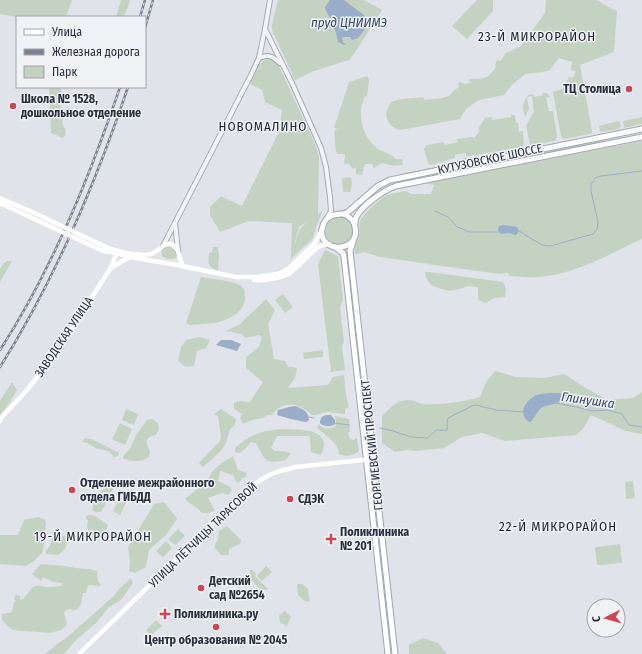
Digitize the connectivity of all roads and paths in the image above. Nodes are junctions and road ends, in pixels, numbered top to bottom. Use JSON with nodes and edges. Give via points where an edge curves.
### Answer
{"nodes":[{"id":1,"x":270,"y":0,"type":"edge"},
{"id":2,"x":265,"y":29,"type":"junction"},
{"id":3,"x":259,"y":58,"type":"junction"},
{"id":4,"x":282,"y":64,"type":"junction"},
{"id":5,"x":642,"y":129,"type":"edge"},
{"id":6,"x":642,"y":137,"type":"edge"},
{"id":7,"x":0,"y":198,"type":"edge"},
{"id":8,"x":0,"y":203,"type":"edge"},
{"id":9,"x":331,"y":207,"type":"junction"},
{"id":10,"x":345,"y":213,"type":"junction"},
{"id":11,"x":336,"y":214,"type":"junction"},
{"id":12,"x":31,"y":215,"type":"junction"},
{"id":13,"x":327,"y":218,"type":"junction"},
{"id":14,"x":175,"y":220,"type":"junction"},
{"id":15,"x":355,"y":224,"type":"junction"},
{"id":16,"x":322,"y":230,"type":"junction"},
{"id":17,"x":354,"y":238,"type":"junction"},
{"id":18,"x":329,"y":244,"type":"junction"},
{"id":19,"x":335,"y":247,"type":"junction"},
{"id":20,"x":105,"y":250,"type":"junction"},
{"id":21,"x":118,"y":252,"type":"junction"},
{"id":22,"x":179,"y":252,"type":"junction"},
{"id":23,"x":161,"y":254,"type":"junction"},
{"id":24,"x":130,"y":257,"type":"junction"},
{"id":25,"x":170,"y":264,"type":"junction"},
{"id":26,"x":183,"y":266,"type":"junction"},
{"id":27,"x":110,"y":269,"type":"junction"},
{"id":28,"x":243,"y":278,"type":"junction"},
{"id":29,"x":0,"y":421,"type":"edge"},
{"id":30,"x":373,"y":459,"type":"junction"},
{"id":31,"x":367,"y":460,"type":"junction"},
{"id":32,"x":79,"y":654,"type":"edge"},
{"id":33,"x":388,"y":654,"type":"edge"},
{"id":34,"x":394,"y":654,"type":"edge"}],
"edges":[{"from":1,"to":2,"type":"street"},
{"from":2,"to":3,"type":"street"},
{"from":2,"to":4,"type":"street"},
{"from":3,"to":4,"type":"street","via":[[273,57]]},
{"from":3,"to":14,"type":"street"},
{"from":4,"to":9,"type":"street","via":[[321,148]]},
{"from":5,"to":10,"type":"main road","name":"КУТУЗОВСКОЕ ШОССЕ","via":[[395,179],[378,186]]},
{"from":6,"to":15,"type":"main road","name":"КУТУЗОВСКОЕ ШОССЕ","via":[[396,186],[382,192],[361,210]]},
{"from":7,"to":12,"type":"main road"},
{"from":8,"to":12,"type":"main road"},
{"from":9,"to":11,"type":"street"},
{"from":9,"to":13,"type":"street"},
{"from":10,"to":11,"type":"main road"},
{"from":10,"to":15,"type":"main road"},
{"from":11,"to":13,"type":"main road"},
{"from":12,"to":20,"type":"main road","bridge":true},
{"from":13,"to":16,"type":"main road"},
{"from":14,"to":22,"type":"street"},
{"from":14,"to":23,"type":"street"},
{"from":15,"to":17,"type":"main road"},
{"from":16,"to":18,"type":"main road","via":[[323,237]]},
{"from":16,"to":28,"type":"main road","via":[[315,243],[286,270],[265,276]]},
{"from":17,"to":19,"type":"main road","via":[[345,246]]},
{"from":17,"to":30,"type":"main road","name":"ГЕОРГИЕВСКИЙ ПРОСПЕКТ","via":[[350,251]]},
{"from":18,"to":19,"type":"main road"},
{"from":18,"to":28,"type":"main road","via":[[318,247],[284,276],[260,280]]},
{"from":19,"to":31,"type":"main road","name":"ГЕОРГИЕВСКИЙ ПРОСПЕКТ","via":[[344,255]]},
{"from":20,"to":21,"type":"main road","via":[[109,248]]},
{"from":20,"to":27,"type":"main road","via":[[110,256]]},
{"from":21,"to":23,"type":"main road"},
{"from":21,"to":24,"type":"main road"},
{"from":21,"to":27,"type":"main road","name":"ЗАВОДСКАЯ УЛИЦА"},
{"from":22,"to":23,"type":"main road","via":[[174,245],[166,244]]},
{"from":22,"to":25,"type":"main road","via":[[175,262]]},
{"from":22,"to":26,"type":"main road"},
{"from":23,"to":24,"type":"main road"},
{"from":23,"to":25,"type":"main road"},
{"from":24,"to":27,"type":"main road"},
{"from":25,"to":26,"type":"main road"},
{"from":26,"to":28,"type":"main road"},
{"from":27,"to":29,"type":"main road","name":"ЗАВОДСКАЯ УЛИЦА","via":[[55,355]]},
{"from":30,"to":31,"type":"main road","name":"УЛИЦА ЛЁТЧИЦЫ ТАРАСОВОЙ"},
{"from":30,"to":34,"type":"main road","name":"ГЕОРГИЕВСКИЙ ПРОСПЕКТ"},
{"from":31,"to":32,"type":"main road","name":"УЛИЦА ЛЁТЧИЦЫ ТАРАСОВОЙ","via":[[290,468],[260,481],[235,502]]},
{"from":31,"to":33,"type":"main road","name":"ГЕОРГИЕВСКИЙ ПРОСПЕКТ"}]}
